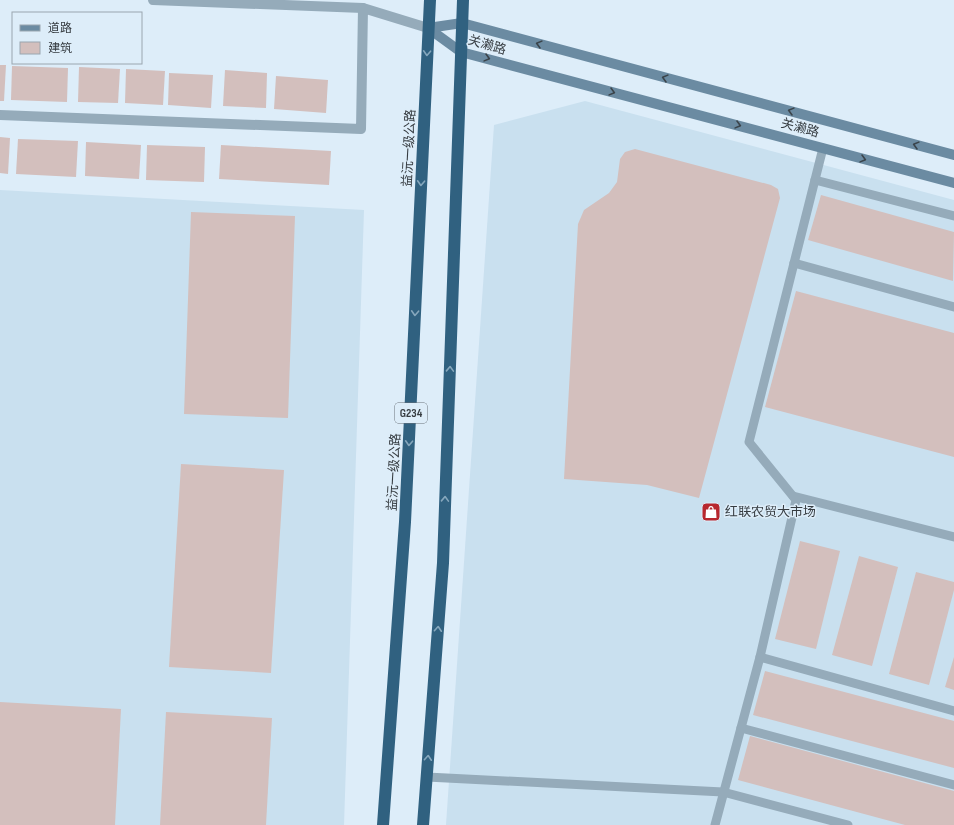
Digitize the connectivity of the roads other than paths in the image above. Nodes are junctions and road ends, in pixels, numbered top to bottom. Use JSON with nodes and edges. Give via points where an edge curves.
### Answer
{"nodes":[{"id":1,"x":153,"y":0,"type":"edge"},
{"id":2,"x":175,"y":0,"type":"edge"},
{"id":3,"x":430,"y":0,"type":"edge"},
{"id":4,"x":463,"y":0,"type":"edge"},
{"id":5,"x":363,"y":8,"type":"junction"},
{"id":6,"x":462,"y":23,"type":"junction"},
{"id":7,"x":428,"y":28,"type":"junction"},
{"id":8,"x":461,"y":52,"type":"junction"},
{"id":9,"x":0,"y":115,"type":"edge"},
{"id":10,"x":823,"y":148,"type":"junction"},
{"id":11,"x":954,"y":155,"type":"edge"},
{"id":12,"x":815,"y":180,"type":"junction"},
{"id":13,"x":954,"y":183,"type":"edge"},
{"id":14,"x":954,"y":216,"type":"edge"},
{"id":15,"x":794,"y":263,"type":"junction"},
{"id":16,"x":954,"y":308,"type":"edge"},
{"id":17,"x":793,"y":496,"type":"junction"},
{"id":18,"x":954,"y":537,"type":"edge"},
{"id":19,"x":760,"y":657,"type":"junction"},
{"id":20,"x":954,"y":711,"type":"edge"},
{"id":21,"x":741,"y":728,"type":"junction"},
{"id":22,"x":427,"y":777,"type":"junction"},
{"id":23,"x":954,"y":785,"type":"edge"},
{"id":24,"x":723,"y":792,"type":"junction"},
{"id":25,"x":383,"y":825,"type":"edge"},
{"id":26,"x":423,"y":825,"type":"edge"},
{"id":27,"x":715,"y":825,"type":"edge"},
{"id":28,"x":848,"y":825,"type":"edge"}],
"edges":[{"from":1,"to":2,"type":"street"},
{"from":2,"to":5,"type":"street"},
{"from":3,"to":7,"type":"highway","name":"益沅一级公路","number":"G234"},
{"from":4,"to":6,"type":"highway"},
{"from":5,"to":7,"type":"street"},
{"from":5,"to":9,"type":"street","via":[[361,128]]},
{"from":6,"to":7,"type":"street","name":"关濑路"},
{"from":6,"to":8,"type":"highway"},
{"from":11,"to":6,"type":"street","name":"关濑路","one_way":true},
{"from":7,"to":8,"type":"street","name":"关濑路"},
{"from":7,"to":25,"type":"highway","name":"益沅一级公路","number":"G234","one_way":true,"via":[[406,522]]},
{"from":8,"to":10,"type":"street","name":"关濑路","one_way":true},
{"from":22,"to":8,"type":"highway","one_way":true,"via":[[443,563]]},
{"from":10,"to":12,"type":"lane"},
{"from":10,"to":13,"type":"street","name":"关濑路","one_way":true},
{"from":12,"to":14,"type":"lane"},
{"from":12,"to":15,"type":"lane"},
{"from":15,"to":16,"type":"lane"},
{"from":15,"to":17,"type":"lane","via":[[749,442]]},
{"from":17,"to":18,"type":"lane"},
{"from":17,"to":19,"type":"lane","via":[[796,500]]},
{"from":19,"to":20,"type":"lane"},
{"from":19,"to":21,"type":"lane"},
{"from":21,"to":23,"type":"lane"},
{"from":21,"to":24,"type":"lane"},
{"from":22,"to":24,"type":"lane"},
{"from":22,"to":26,"type":"highway"},
{"from":24,"to":27,"type":"lane"},
{"from":24,"to":28,"type":"lane"}]}
